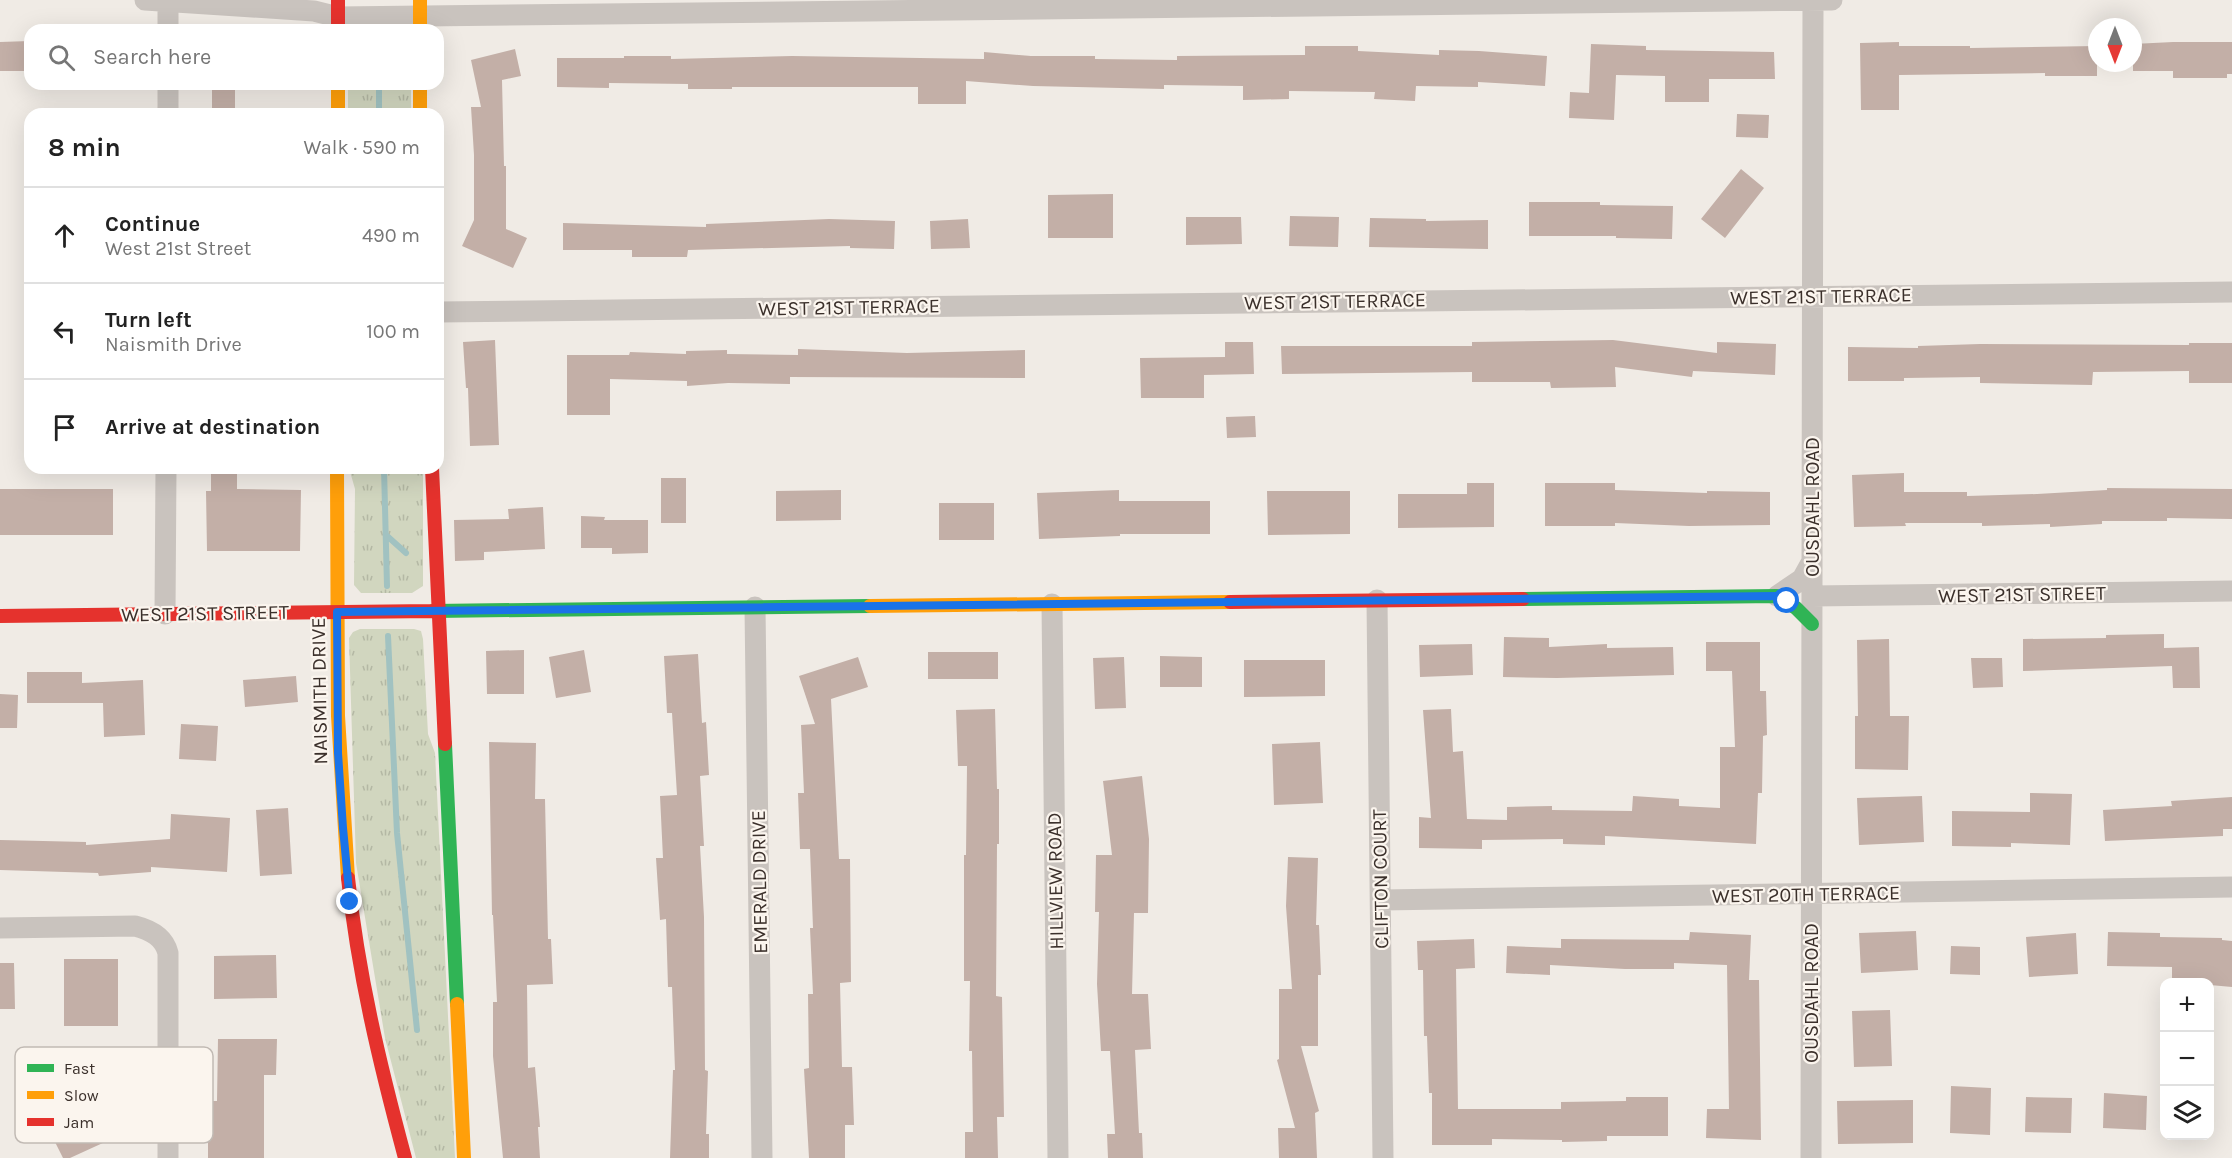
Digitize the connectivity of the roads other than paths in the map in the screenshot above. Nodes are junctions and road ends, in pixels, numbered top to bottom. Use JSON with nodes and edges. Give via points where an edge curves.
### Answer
{"nodes":[{"id":1,"x":145,"y":0,"type":"edge"},
{"id":2,"x":1813,"y":0,"type":"edge"},
{"id":3,"x":1832,"y":0,"type":"edge"},
{"id":4,"x":168,"y":3,"type":"junction"},
{"id":5,"x":338,"y":16,"type":"edge"},
{"id":6,"x":420,"y":16,"type":"edge"},
{"id":7,"x":168,"y":24,"type":"edge"},
{"id":8,"x":168,"y":90,"type":"edge"},
{"id":9,"x":338,"y":90,"type":"edge"},
{"id":10,"x":420,"y":90,"type":"edge"},
{"id":11,"x":168,"y":108,"type":"edge"},
{"id":12,"x":338,"y":108,"type":"edge"},
{"id":13,"x":420,"y":108,"type":"edge"},
{"id":14,"x":2232,"y":292,"type":"edge"},
{"id":15,"x":1812,"y":296,"type":"junction"},
{"id":16,"x":444,"y":312,"type":"edge"},
{"id":17,"x":166,"y":474,"type":"edge"},
{"id":18,"x":337,"y":474,"type":"edge"},
{"id":19,"x":432,"y":474,"type":"edge"},
{"id":20,"x":1812,"y":561,"type":"junction"},
{"id":21,"x":2232,"y":591,"type":"edge"},
{"id":22,"x":1777,"y":596,"type":"junction"},
{"id":23,"x":1812,"y":596,"type":"junction"},
{"id":24,"x":1377,"y":600,"type":"junction"},
{"id":25,"x":1052,"y":604,"type":"junction"},
{"id":26,"x":755,"y":607,"type":"junction"},
{"id":27,"x":439,"y":610,"type":"junction"},
{"id":28,"x":337,"y":612,"type":"junction"},
{"id":29,"x":165,"y":614,"type":"junction"},
{"id":30,"x":0,"y":616,"type":"edge"},
{"id":31,"x":1812,"y":624,"type":"junction"},
{"id":32,"x":2232,"y":887,"type":"edge"},
{"id":33,"x":1811,"y":894,"type":"junction"},
{"id":34,"x":1381,"y":900,"type":"junction"},
{"id":35,"x":0,"y":928,"type":"edge"},
{"id":36,"x":168,"y":1047,"type":"edge"},
{"id":37,"x":405,"y":1158,"type":"edge"},
{"id":38,"x":464,"y":1158,"type":"edge"},
{"id":39,"x":762,"y":1158,"type":"edge"},
{"id":40,"x":1058,"y":1158,"type":"edge"},
{"id":41,"x":1383,"y":1158,"type":"edge"},
{"id":42,"x":1811,"y":1158,"type":"edge"}],
"edges":[{"from":1,"to":4,"type":"street"},
{"from":2,"to":3,"type":"street"},
{"from":2,"to":6,"type":"street"},
{"from":2,"to":15,"type":"street","name":"OUSDAHL ROAD"},
{"from":4,"to":5,"type":"street","via":[[314,11]]},
{"from":4,"to":7,"type":"street"},
{"from":5,"to":6,"type":"street"},
{"from":8,"to":11,"type":"street"},
{"from":9,"to":12,"type":"street"},
{"from":10,"to":13,"type":"street"},
{"from":14,"to":15,"type":"street","name":"WEST 21ST TERRACE"},
{"from":15,"to":16,"type":"street","name":"WEST 21ST TERRACE"},
{"from":15,"to":20,"type":"street","name":"OUSDAHL ROAD"},
{"from":17,"to":29,"type":"street"},
{"from":18,"to":28,"type":"street","name":"NAISMITH DRIVE"},
{"from":19,"to":27,"type":"street"},
{"from":20,"to":22,"type":"street","via":[[1802,579]]},
{"from":20,"to":23,"type":"street","name":"OUSDAHL ROAD"},
{"from":21,"to":23,"type":"street","name":"WEST 21ST STREET"},
{"from":22,"to":24,"type":"street","name":"WEST 21ST STREET"},
{"from":22,"to":31,"type":"street"},
{"from":23,"to":31,"type":"street","name":"OUSDAHL ROAD"},
{"from":24,"to":25,"type":"street","name":"WEST 21ST STREET"},
{"from":24,"to":34,"type":"street","name":"CLIFTON COURT"},
{"from":25,"to":26,"type":"street","name":"WEST 21ST STREET"},
{"from":25,"to":40,"type":"street","name":"HILLVIEW ROAD"},
{"from":26,"to":27,"type":"street","name":"WEST 21ST STREET"},
{"from":26,"to":39,"type":"street","name":"EMERALD DRIVE"},
{"from":27,"to":28,"type":"street","name":"WEST 21ST STREET"},
{"from":27,"to":38,"type":"street"},
{"from":28,"to":29,"type":"street","name":"WEST 21ST STREET"},
{"from":28,"to":37,"type":"street","name":"NAISMITH DRIVE","via":[[338,753],[350,902],[373,1037]]},
{"from":29,"to":30,"type":"street","name":"WEST 21ST STREET"},
{"from":31,"to":33,"type":"street","name":"OUSDAHL ROAD"},
{"from":32,"to":33,"type":"street","name":"WEST 20TH TERRACE"},
{"from":33,"to":34,"type":"street","name":"WEST 20TH TERRACE"},
{"from":33,"to":42,"type":"street","name":"OUSDAHL ROAD"},
{"from":34,"to":41,"type":"street","name":"CLIFTON COURT"},
{"from":35,"to":36,"type":"street","via":[[135,926],[149,930],[161,939],[168,953]]}]}
